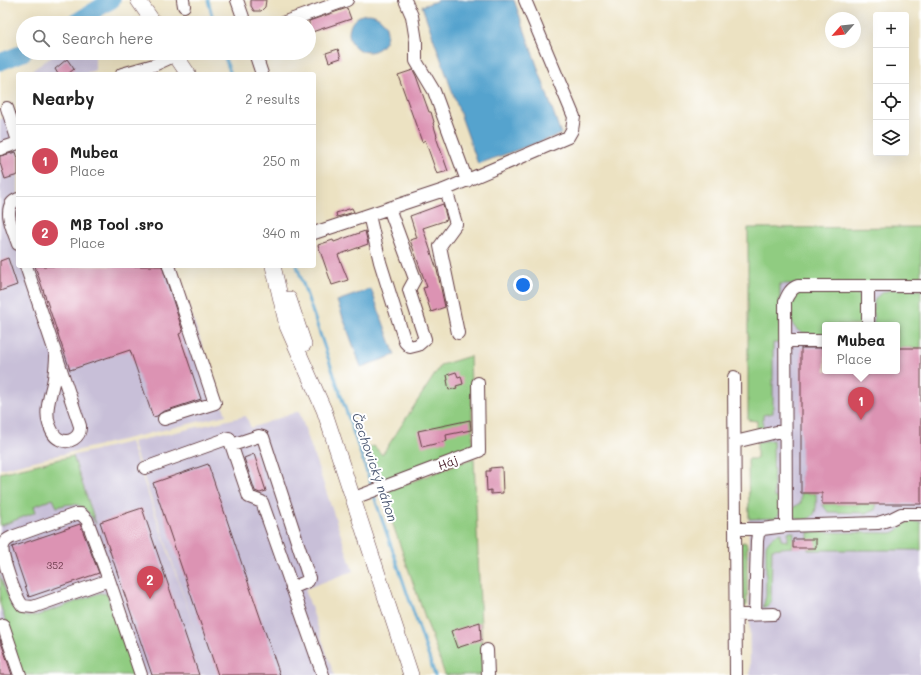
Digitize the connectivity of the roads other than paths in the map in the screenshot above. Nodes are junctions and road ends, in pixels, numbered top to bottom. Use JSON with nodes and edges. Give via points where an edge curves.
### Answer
{"nodes":[{"id":1,"x":138,"y":0,"type":"edge"},
{"id":2,"x":237,"y":0,"type":"edge"},
{"id":3,"x":347,"y":0,"type":"edge"},
{"id":4,"x":405,"y":0,"type":"edge"},
{"id":5,"x":525,"y":0,"type":"edge"},
{"id":6,"x":149,"y":16,"type":"edge"},
{"id":7,"x":243,"y":16,"type":"edge"},
{"id":8,"x":302,"y":16,"type":"edge"},
{"id":9,"x":164,"y":60,"type":"edge"},
{"id":10,"x":179,"y":60,"type":"edge"},
{"id":11,"x":257,"y":60,"type":"edge"},
{"id":12,"x":129,"y":72,"type":"edge"},
{"id":13,"x":187,"y":72,"type":"edge"},
{"id":14,"x":261,"y":72,"type":"edge"},
{"id":15,"x":8,"y":107,"type":"edge"},
{"id":16,"x":16,"y":135,"type":"edge"},
{"id":17,"x":16,"y":143,"type":"edge"},
{"id":18,"x":0,"y":149,"type":"edge"},
{"id":19,"x":466,"y":180,"type":"junction"},
{"id":20,"x":446,"y":189,"type":"junction"},
{"id":21,"x":16,"y":200,"type":"edge"},
{"id":22,"x":389,"y":208,"type":"junction"},
{"id":23,"x":369,"y":215,"type":"junction"},
{"id":24,"x":316,"y":232,"type":"edge"},
{"id":25,"x":16,"y":237,"type":"edge"},
{"id":26,"x":27,"y":268,"type":"edge"},
{"id":27,"x":170,"y":268,"type":"edge"},
{"id":28,"x":273,"y":268,"type":"edge"},
{"id":29,"x":277,"y":268,"type":"edge"},
{"id":30,"x":868,"y":286,"type":"junction"},
{"id":31,"x":921,"y":286,"type":"edge"},
{"id":32,"x":409,"y":290,"type":"junction"},
{"id":33,"x":391,"y":295,"type":"junction"},
{"id":34,"x":868,"y":322,"type":"edge"},
{"id":35,"x":458,"y":333,"type":"dead end"},
{"id":36,"x":785,"y":341,"type":"junction"},
{"id":37,"x":822,"y":341,"type":"edge"},
{"id":38,"x":56,"y":356,"type":"junction"},
{"id":39,"x":734,"y":377,"type":"dead end"},
{"id":40,"x":478,"y":383,"type":"dead end"},
{"id":41,"x":324,"y":410,"type":"junction"},
{"id":42,"x":164,"y":419,"type":"dead end"},
{"id":43,"x":785,"y":430,"type":"junction"},
{"id":44,"x":735,"y":442,"type":"junction"},
{"id":45,"x":232,"y":445,"type":"junction"},
{"id":46,"x":144,"y":468,"type":"dead end"},
{"id":47,"x":354,"y":498,"type":"junction"},
{"id":48,"x":921,"y":514,"type":"edge"},
{"id":49,"x":786,"y":526,"type":"junction"},
{"id":50,"x":736,"y":529,"type":"junction"},
{"id":51,"x":762,"y":529,"type":"junction"},
{"id":52,"x":108,"y":580,"type":"junction"},
{"id":53,"x":292,"y":588,"type":"junction"},
{"id":54,"x":755,"y":614,"type":"junction"},
{"id":55,"x":774,"y":614,"type":"dead end"},
{"id":56,"x":736,"y":615,"type":"junction"},
{"id":57,"x":1,"y":625,"type":"edge"},
{"id":58,"x":487,"y":650,"type":"dead end"},
{"id":59,"x":20,"y":675,"type":"edge"},
{"id":60,"x":141,"y":675,"type":"edge"},
{"id":61,"x":323,"y":675,"type":"edge"},
{"id":62,"x":412,"y":675,"type":"edge"},
{"id":63,"x":488,"y":675,"type":"edge"},
{"id":64,"x":736,"y":675,"type":"edge"}],
"edges":[{"from":1,"to":6,"type":"main road"},
{"from":2,"to":7,"type":"street"},
{"from":3,"to":8,"type":"street"},
{"from":4,"to":19,"type":"street","via":[[412,16],[416,61],[434,91]]},
{"from":5,"to":19,"type":"street","via":[[574,118],[572,130],[568,137]]},
{"from":9,"to":12,"type":"street"},
{"from":10,"to":13,"type":"main road"},
{"from":11,"to":14,"type":"street"},
{"from":15,"to":16,"type":"street"},
{"from":17,"to":18,"type":"street"},
{"from":19,"to":20,"type":"street"},
{"from":20,"to":22,"type":"street"},
{"from":20,"to":35,"type":"street","via":[[456,224],[440,246]]},
{"from":21,"to":25,"type":"street","via":[[10,206],[9,214]]},
{"from":22,"to":23,"type":"street"},
{"from":22,"to":32,"type":"street","via":[[414,279]]},
{"from":23,"to":24,"type":"street"},
{"from":23,"to":33,"type":"street"},
{"from":26,"to":38,"type":"street"},
{"from":27,"to":42,"type":"street","via":[[215,403]]},
{"from":28,"to":41,"type":"main road","via":[[287,326]]},
{"from":29,"to":41,"type":"main road","via":[[317,382]]},
{"from":30,"to":31,"type":"street"},
{"from":30,"to":34,"type":"street"},
{"from":30,"to":36,"type":"street","via":[[794,287],[785,301]]},
{"from":32,"to":33,"type":"street"},
{"from":32,"to":33,"type":"street","via":[[425,339],[418,345],[410,347],[405,342]]},
{"from":36,"to":37,"type":"street"},
{"from":36,"to":43,"type":"street"},
{"from":38,"to":38,"type":"street","via":[[48,418],[54,435],[68,441],[78,436],[80,426]]},
{"from":39,"to":44,"type":"street"},
{"from":40,"to":47,"type":"street","name":"Háj","via":[[479,451]]},
{"from":41,"to":47,"type":"main road"},
{"from":43,"to":44,"type":"street"},
{"from":43,"to":49,"type":"street"},
{"from":44,"to":50,"type":"street"},
{"from":45,"to":46,"type":"street","via":[[229,438]]},
{"from":45,"to":53,"type":"street","via":[[249,498],[262,502]]},
{"from":45,"to":53,"type":"street","via":[[259,436],[263,438],[310,578],[308,582]]},
{"from":47,"to":62,"type":"main road"},
{"from":48,"to":49,"type":"street","via":[[901,514],[878,523]]},
{"from":49,"to":51,"type":"street"},
{"from":50,"to":51,"type":"street"},
{"from":50,"to":56,"type":"street"},
{"from":51,"to":54,"type":"street","via":[[757,541]]},
{"from":52,"to":52,"type":"street","via":[[33,607],[25,607],[18,599],[3,556],[3,545],[12,537],[81,514],[87,520]]},
{"from":52,"to":60,"type":"street"},
{"from":53,"to":61,"type":"street"},
{"from":54,"to":55,"type":"street"},
{"from":54,"to":56,"type":"street"},
{"from":56,"to":64,"type":"street"},
{"from":57,"to":59,"type":"street"},
{"from":58,"to":63,"type":"street"}]}
